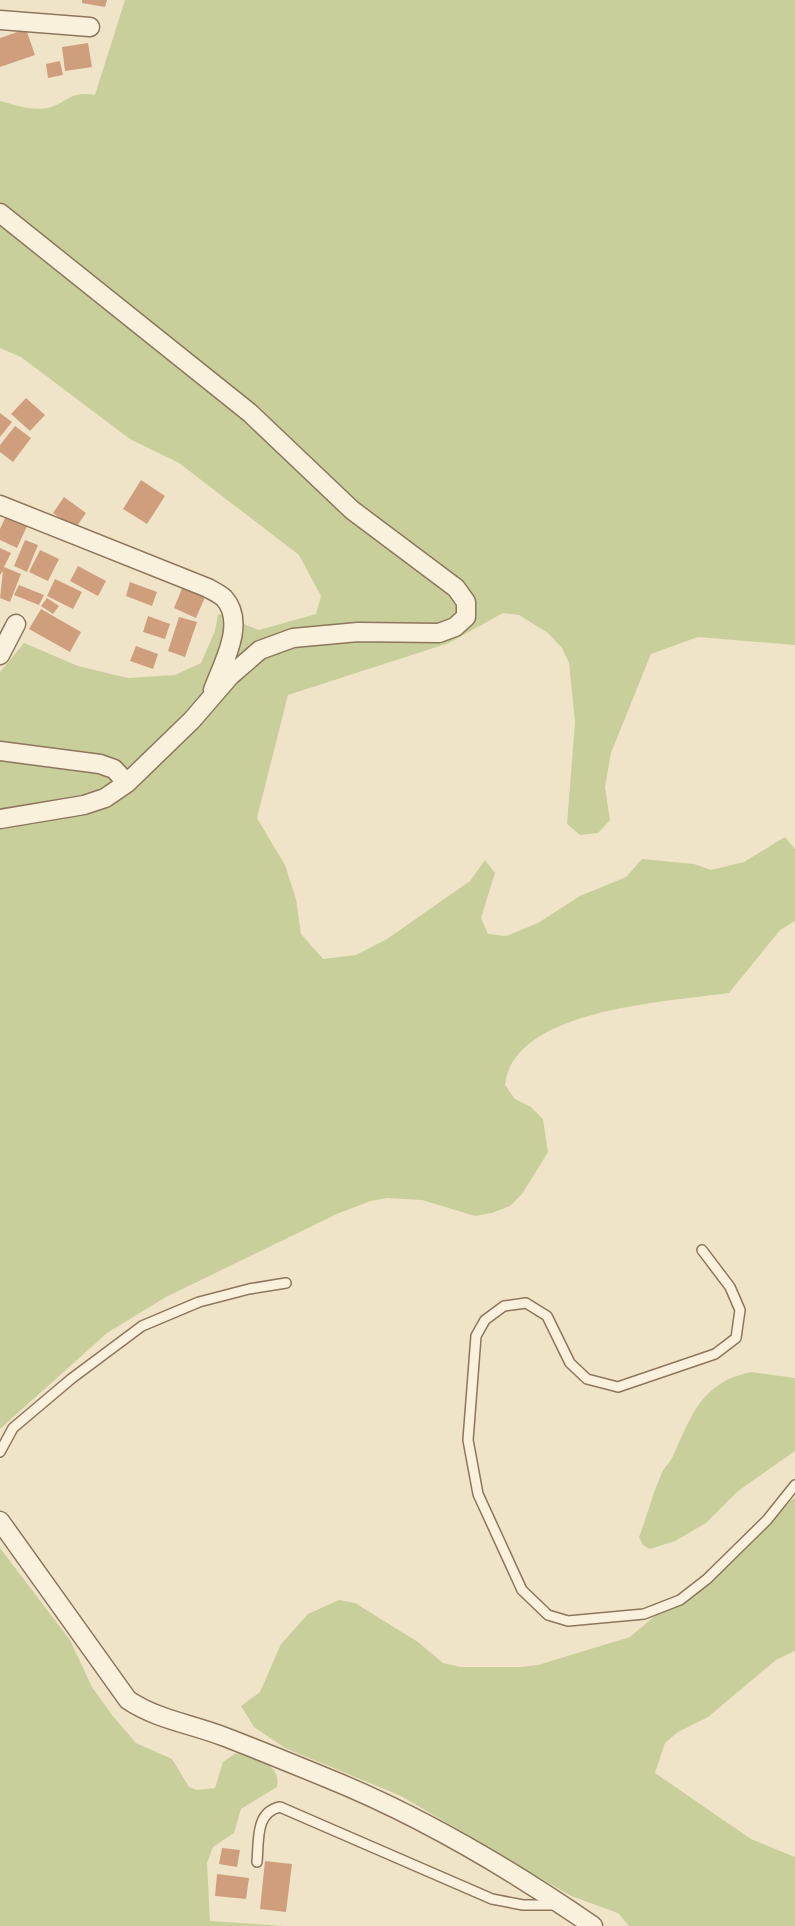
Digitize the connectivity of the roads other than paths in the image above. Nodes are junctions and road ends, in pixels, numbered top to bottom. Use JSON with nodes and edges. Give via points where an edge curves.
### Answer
{"nodes":[{"id":1,"x":0,"y":20,"type":"edge"},
{"id":2,"x":90,"y":27,"type":"dead end"},
{"id":3,"x":0,"y":213,"type":"edge"},
{"id":4,"x":0,"y":505,"type":"edge"},
{"id":5,"x":15,"y":624,"type":"dead end"},
{"id":6,"x":0,"y":655,"type":"edge"},
{"id":7,"x":208,"y":702,"type":"junction"},
{"id":8,"x":0,"y":751,"type":"edge"},
{"id":9,"x":127,"y":783,"type":"junction"},
{"id":10,"x":0,"y":819,"type":"edge"},
{"id":11,"x":702,"y":1250,"type":"dead end"},
{"id":12,"x":286,"y":1282,"type":"dead end"},
{"id":13,"x":0,"y":1452,"type":"edge"},
{"id":14,"x":795,"y":1485,"type":"edge"},
{"id":15,"x":0,"y":1521,"type":"edge"},
{"id":16,"x":256,"y":1862,"type":"dead end"},
{"id":17,"x":563,"y":1905,"type":"junction"},
{"id":18,"x":593,"y":1926,"type":"edge"}],
"edges":[{"from":1,"to":2,"type":"street"},
{"from":3,"to":7,"type":"street","via":[[250,413],[352,510],[456,588],[466,603],[466,617],[439,633],[358,632],[293,638],[260,650]]},
{"from":4,"to":7,"type":"street","via":[[208,588],[225,599],[232,615],[233,636]]},
{"from":5,"to":6,"type":"street"},
{"from":7,"to":9,"type":"street"},
{"from":8,"to":9,"type":"street","via":[[100,764],[114,769]]},
{"from":9,"to":10,"type":"street","via":[[105,798],[84,805]]},
{"from":11,"to":14,"type":"lane","via":[[730,1287],[740,1310],[736,1338],[714,1354],[618,1387],[587,1379],[570,1363],[547,1316],[526,1303],[504,1306],[485,1320],[476,1336],[468,1440],[478,1494],[522,1590],[548,1615],[568,1621],[644,1614],[680,1600],[707,1579],[766,1520]]},
{"from":12,"to":13,"type":"lane","via":[[199,1302],[142,1326],[71,1378],[13,1428]]},
{"from":15,"to":17,"type":"street","via":[[128,1700],[176,1723],[223,1736],[355,1790],[444,1832]]},
{"from":16,"to":17,"type":"lane","via":[[261,1819],[271,1809],[280,1807],[492,1899],[523,1905]]},
{"from":17,"to":18,"type":"street"}]}
